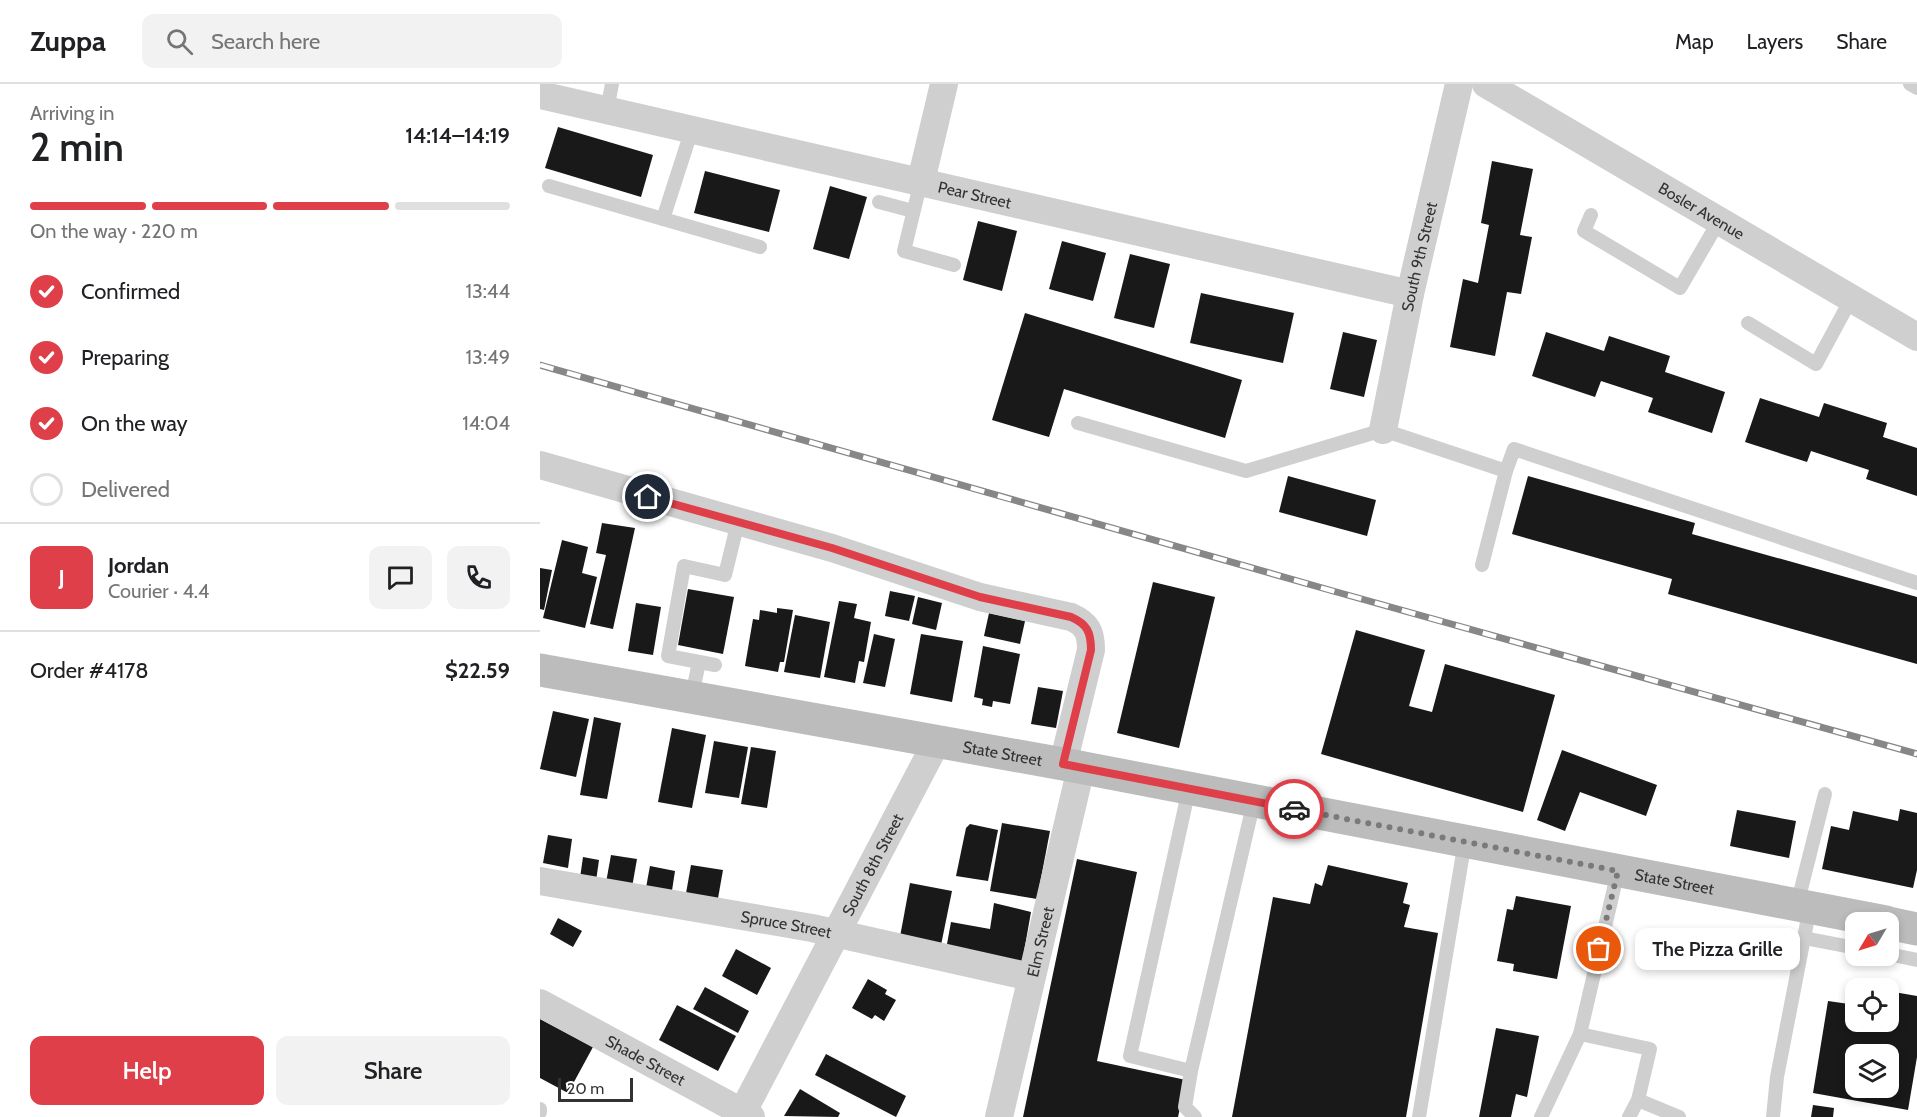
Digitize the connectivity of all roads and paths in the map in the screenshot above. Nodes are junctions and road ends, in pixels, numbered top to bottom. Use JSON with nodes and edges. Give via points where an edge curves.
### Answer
{"nodes":[{"id":1,"x":944,"y":84,"type":"edge"},
{"id":2,"x":1459,"y":84,"type":"edge"},
{"id":3,"x":1486,"y":84,"type":"edge"},
{"id":4,"x":1910,"y":84,"type":"edge"},
{"id":5,"x":1917,"y":88,"type":"edge"},
{"id":6,"x":540,"y":95,"type":"edge"},
{"id":7,"x":609,"y":97,"type":"edge"},
{"id":8,"x":692,"y":129,"type":"junction"},
{"id":9,"x":921,"y":181,"type":"junction"},
{"id":10,"x":549,"y":186,"type":"dead end"},
{"id":11,"x":879,"y":202,"type":"dead end"},
{"id":12,"x":913,"y":211,"type":"junction"},
{"id":13,"x":1591,"y":215,"type":"dead end"},
{"id":14,"x":663,"y":219,"type":"junction"},
{"id":15,"x":1719,"y":221,"type":"junction"},
{"id":16,"x":760,"y":247,"type":"dead end"},
{"id":17,"x":954,"y":265,"type":"dead end"},
{"id":18,"x":1410,"y":294,"type":"junction"},
{"id":19,"x":1851,"y":299,"type":"junction"},
{"id":20,"x":1748,"y":323,"type":"dead end"},
{"id":21,"x":1917,"y":338,"type":"edge"},
{"id":22,"x":1078,"y":423,"type":"dead end"},
{"id":23,"x":1383,"y":430,"type":"junction"},
{"id":24,"x":540,"y":465,"type":"edge"},
{"id":25,"x":1506,"y":471,"type":"junction"},
{"id":26,"x":738,"y":522,"type":"junction"},
{"id":27,"x":1482,"y":565,"type":"dead end"},
{"id":28,"x":1917,"y":583,"type":"edge"},
{"id":29,"x":699,"y":662,"type":"junction"},
{"id":30,"x":714,"y":665,"type":"dead end"},
{"id":31,"x":540,"y":670,"type":"edge"},
{"id":32,"x":692,"y":696,"type":"junction"},
{"id":33,"x":937,"y":741,"type":"junction"},
{"id":34,"x":1072,"y":766,"type":"junction"},
{"id":35,"x":1188,"y":789,"type":"junction"},
{"id":36,"x":1824,"y":794,"type":"dead end"},
{"id":37,"x":1254,"y":801,"type":"junction"},
{"id":38,"x":1465,"y":842,"type":"junction"},
{"id":39,"x":1618,"y":871,"type":"junction"},
{"id":40,"x":544,"y":885,"type":"edge"},
{"id":41,"x":1804,"y":917,"type":"junction"},
{"id":42,"x":1845,"y":920,"type":"edge"},
{"id":43,"x":1899,"y":925,"type":"edge"},
{"id":44,"x":1917,"y":929,"type":"edge"},
{"id":45,"x":836,"y":934,"type":"junction"},
{"id":46,"x":1845,"y":941,"type":"edge"},
{"id":47,"x":1899,"y":956,"type":"edge"},
{"id":48,"x":1917,"y":960,"type":"edge"},
{"id":49,"x":1031,"y":977,"type":"junction"},
{"id":50,"x":540,"y":1003,"type":"edge"},
{"id":51,"x":1580,"y":1034,"type":"junction"},
{"id":52,"x":1191,"y":1071,"type":"junction"},
{"id":53,"x":1638,"y":1100,"type":"junction"},
{"id":54,"x":745,"y":1115,"type":"edge"},
{"id":55,"x":999,"y":1117,"type":"edge"},
{"id":56,"x":1195,"y":1117,"type":"edge"},
{"id":57,"x":1419,"y":1117,"type":"edge"},
{"id":58,"x":1541,"y":1117,"type":"edge"},
{"id":59,"x":1629,"y":1117,"type":"edge"},
{"id":60,"x":1679,"y":1117,"type":"edge"},
{"id":61,"x":1773,"y":1117,"type":"edge"}],
"edges":[{"from":1,"to":9,"type":"street"},
{"from":2,"to":18,"type":"street","name":"South 9th Street"},
{"from":3,"to":15,"type":"street","name":"Bosler Avenue"},
{"from":4,"to":5,"type":"lane"},
{"from":6,"to":7,"type":"street","name":"Pear Street"},
{"from":7,"to":8,"type":"street","name":"Pear Street"},
{"from":8,"to":9,"type":"street","name":"Pear Street"},
{"from":8,"to":14,"type":"lane"},
{"from":9,"to":12,"type":"lane"},
{"from":9,"to":18,"type":"street","name":"Pear Street"},
{"from":10,"to":14,"type":"lane"},
{"from":11,"to":12,"type":"lane"},
{"from":12,"to":17,"type":"lane","via":[[904,251]]},
{"from":13,"to":15,"type":"lane","via":[[1584,231],[1680,288]]},
{"from":14,"to":16,"type":"lane"},
{"from":15,"to":19,"type":"street","name":"Bosler Avenue"},
{"from":18,"to":23,"type":"street","name":"South 9th Street"},
{"from":19,"to":20,"type":"lane","via":[[1816,364]]},
{"from":19,"to":21,"type":"street","name":"Bosler Avenue"},
{"from":22,"to":23,"type":"lane","via":[[1246,471]]},
{"from":23,"to":25,"type":"lane"},
{"from":24,"to":26,"type":"street","name":"Elm Street"},
{"from":25,"to":27,"type":"lane"},
{"from":25,"to":28,"type":"lane","via":[[1514,449]]},
{"from":26,"to":29,"type":"lane","via":[[724,575],[684,566],[668,656]]},
{"from":26,"to":34,"type":"street","name":"Elm Street","via":[[980,597],[1081,621],[1088,628],[1091,650]]},
{"from":29,"to":30,"type":"lane"},
{"from":29,"to":32,"type":"lane"},
{"from":31,"to":32,"type":"main road","name":"State Street"},
{"from":32,"to":33,"type":"main road","name":"State Street"},
{"from":33,"to":34,"type":"main road","name":"State Street"},
{"from":33,"to":45,"type":"street","name":"South 8th Street"},
{"from":34,"to":35,"type":"main road","name":"State Street"},
{"from":34,"to":49,"type":"street","name":"Elm Street"},
{"from":35,"to":37,"type":"main road","name":"State Street"},
{"from":35,"to":52,"type":"lane","via":[[1130,1056]]},
{"from":36,"to":41,"type":"lane"},
{"from":37,"to":38,"type":"main road","name":"State Street"},
{"from":37,"to":52,"type":"lane"},
{"from":38,"to":39,"type":"main road","name":"State Street"},
{"from":38,"to":57,"type":"lane"},
{"from":39,"to":41,"type":"main road","name":"State Street"},
{"from":39,"to":51,"type":"lane"},
{"from":40,"to":45,"type":"street","name":"Spruce Street"},
{"from":41,"to":42,"type":"main road","name":"State Street"},
{"from":41,"to":46,"type":"lane"},
{"from":41,"to":61,"type":"lane"},
{"from":43,"to":44,"type":"main road","name":"State Street"},
{"from":45,"to":49,"type":"street","name":"Spruce Street"},
{"from":45,"to":54,"type":"street","name":"South 8th Street"},
{"from":47,"to":48,"type":"lane"},
{"from":49,"to":55,"type":"street","name":"Elm Street"},
{"from":50,"to":54,"type":"street","name":"Shade Street"},
{"from":51,"to":53,"type":"lane","via":[[1650,1049]]},
{"from":51,"to":58,"type":"lane"},
{"from":52,"to":56,"type":"lane","via":[[1185,1107]]},
{"from":53,"to":59,"type":"lane"},
{"from":53,"to":60,"type":"lane"}]}
